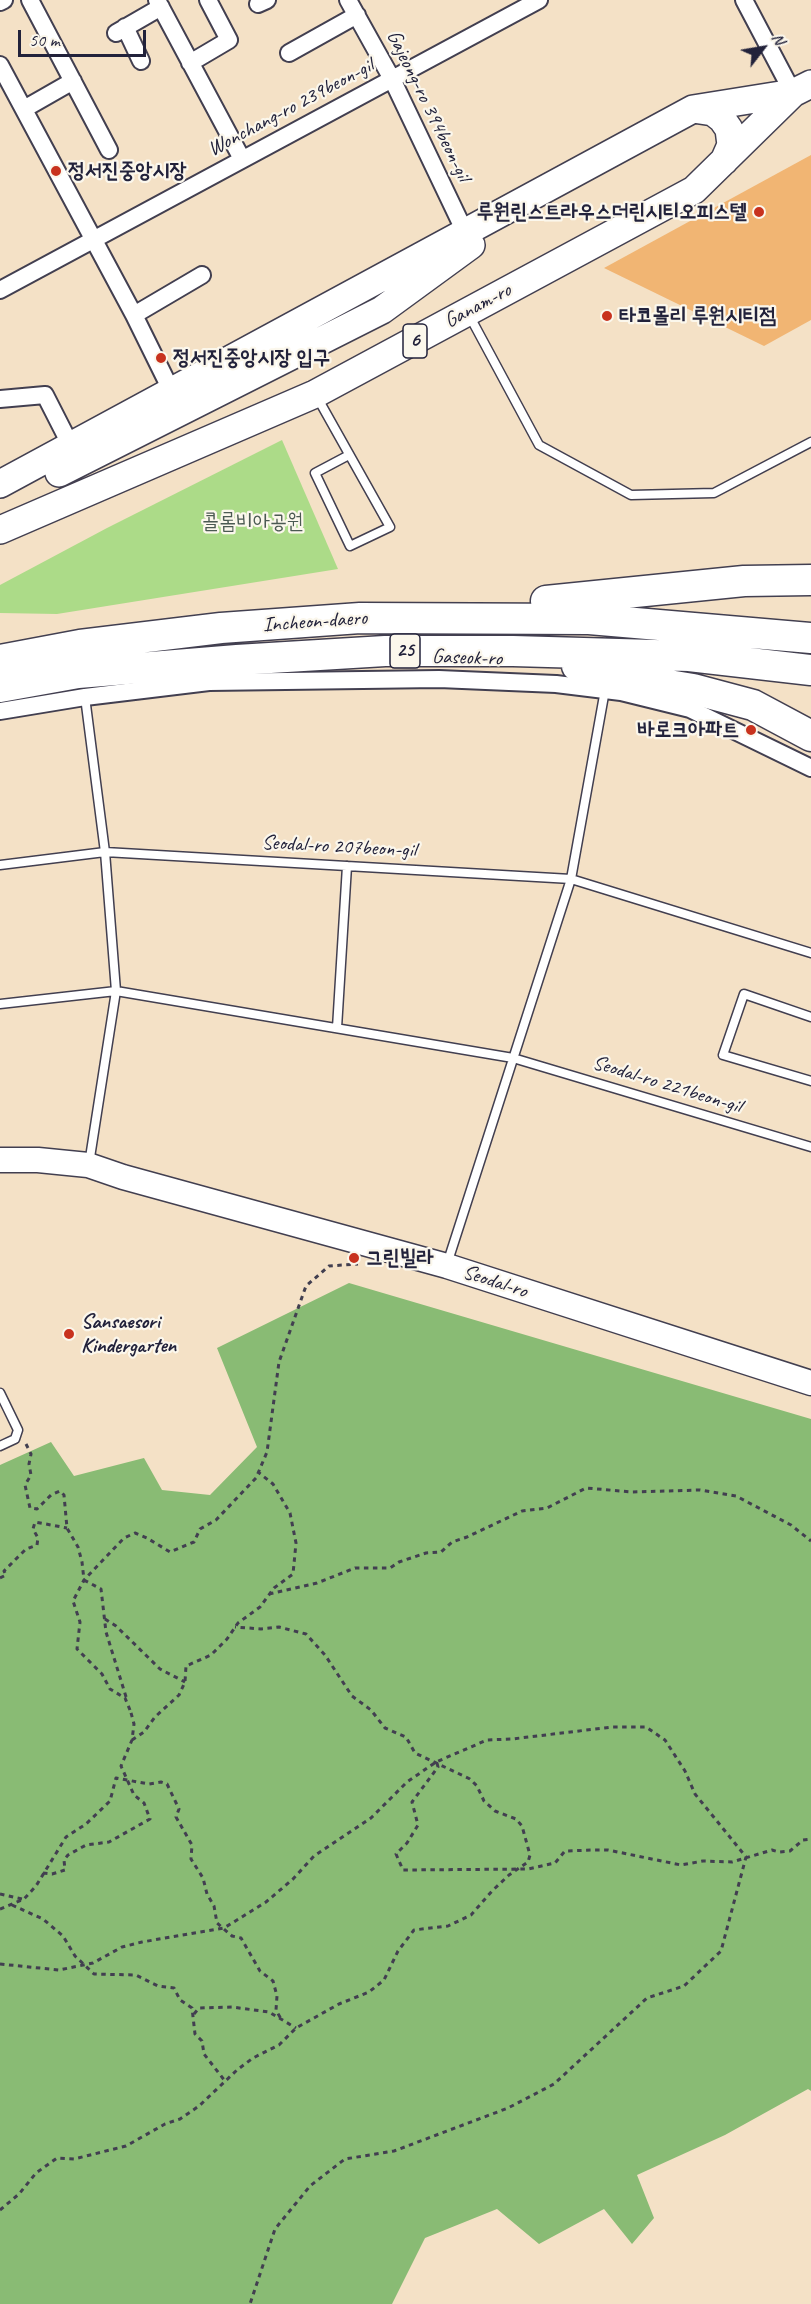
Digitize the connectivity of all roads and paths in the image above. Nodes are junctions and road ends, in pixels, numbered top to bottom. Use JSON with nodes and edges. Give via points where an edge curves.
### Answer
{"nodes":[{"id":1,"x":4,"y":0,"type":"edge"},
{"id":2,"x":30,"y":0,"type":"edge"},
{"id":3,"x":207,"y":0,"type":"edge"},
{"id":4,"x":348,"y":0,"type":"edge"},
{"id":5,"x":539,"y":0,"type":"edge"},
{"id":6,"x":744,"y":0,"type":"edge"},
{"id":7,"x":0,"y":2,"type":"edge"},
{"id":8,"x":159,"y":4,"type":"edge"},
{"id":9,"x":357,"y":15,"type":"junction"},
{"id":10,"x":289,"y":53,"type":"dead end"},
{"id":11,"x":141,"y":61,"type":"dead end"},
{"id":12,"x":190,"y":63,"type":"junction"},
{"id":13,"x":0,"y":65,"type":"edge"},
{"id":14,"x":392,"y":79,"type":"junction"},
{"id":15,"x":73,"y":81,"type":"junction"},
{"id":16,"x":802,"y":89,"type":"edge"},
{"id":17,"x":24,"y":109,"type":"junction"},
{"id":18,"x":693,"y":109,"type":"junction"},
{"id":19,"x":109,"y":150,"type":"dead end"},
{"id":20,"x":243,"y":159,"type":"junction"},
{"id":21,"x":724,"y":161,"type":"junction"},
{"id":22,"x":544,"y":191,"type":"junction"},
{"id":23,"x":465,"y":232,"type":"junction"},
{"id":24,"x":94,"y":239,"type":"junction"},
{"id":25,"x":202,"y":275,"type":"dead end"},
{"id":26,"x":0,"y":290,"type":"edge"},
{"id":27,"x":467,"y":312,"type":"junction"},
{"id":28,"x":134,"y":315,"type":"junction"},
{"id":29,"x":286,"y":360,"type":"junction"},
{"id":30,"x":171,"y":390,"type":"junction"},
{"id":31,"x":313,"y":395,"type":"junction"},
{"id":32,"x":0,"y":399,"type":"edge"},
{"id":33,"x":811,"y":442,"type":"edge"},
{"id":34,"x":71,"y":446,"type":"junction"},
{"id":35,"x":349,"y":455,"type":"junction"},
{"id":36,"x":0,"y":484,"type":"edge"},
{"id":37,"x":0,"y":502,"type":"edge"},
{"id":38,"x":0,"y":530,"type":"edge"},
{"id":39,"x":811,"y":580,"type":"edge"},
{"id":40,"x":360,"y":618,"type":"junction"},
{"id":41,"x":811,"y":638,"type":"edge"},
{"id":42,"x":513,"y":651,"type":"junction"},
{"id":43,"x":0,"y":660,"type":"edge"},
{"id":44,"x":811,"y":670,"type":"edge"},
{"id":45,"x":0,"y":687,"type":"edge"},
{"id":46,"x":605,"y":690,"type":"junction"},
{"id":47,"x":85,"y":698,"type":"junction"},
{"id":48,"x":0,"y":711,"type":"edge"},
{"id":49,"x":811,"y":736,"type":"edge"},
{"id":50,"x":811,"y":768,"type":"edge"},
{"id":51,"x":105,"y":852,"type":"junction"},
{"id":52,"x":0,"y":865,"type":"edge"},
{"id":53,"x":347,"y":866,"type":"junction"},
{"id":54,"x":571,"y":879,"type":"junction"},
{"id":55,"x":811,"y":953,"type":"edge"},
{"id":56,"x":116,"y":991,"type":"junction"},
{"id":57,"x":0,"y":1004,"type":"edge"},
{"id":58,"x":811,"y":1017,"type":"edge"},
{"id":59,"x":337,"y":1028,"type":"junction"},
{"id":60,"x":513,"y":1058,"type":"junction"},
{"id":61,"x":811,"y":1082,"type":"edge"},
{"id":62,"x":811,"y":1147,"type":"edge"},
{"id":63,"x":0,"y":1160,"type":"edge"},
{"id":64,"x":88,"y":1165,"type":"junction"},
{"id":65,"x":368,"y":1265,"type":"dead end"},
{"id":66,"x":447,"y":1266,"type":"junction"},
{"id":67,"x":811,"y":1383,"type":"edge"},
{"id":68,"x":0,"y":1392,"type":"edge"},
{"id":69,"x":15,"y":1439,"type":"junction"},
{"id":70,"x":0,"y":1446,"type":"edge"},
{"id":71,"x":258,"y":1472,"type":"junction"},
{"id":72,"x":67,"y":1528,"type":"junction"},
{"id":73,"x":811,"y":1541,"type":"edge"},
{"id":74,"x":0,"y":1578,"type":"edge"},
{"id":75,"x":84,"y":1580,"type":"junction"},
{"id":76,"x":269,"y":1594,"type":"junction"},
{"id":77,"x":105,"y":1619,"type":"junction"},
{"id":78,"x":235,"y":1627,"type":"junction"},
{"id":79,"x":185,"y":1682,"type":"junction"},
{"id":80,"x":130,"y":1710,"type":"junction"},
{"id":81,"x":132,"y":1740,"type":"junction"},
{"id":82,"x":436,"y":1762,"type":"junction"},
{"id":83,"x":127,"y":1779,"type":"junction"},
{"id":84,"x":811,"y":1839,"type":"edge"},
{"id":85,"x":746,"y":1857,"type":"junction"},
{"id":86,"x":521,"y":1867,"type":"junction"},
{"id":87,"x":43,"y":1873,"type":"junction"},
{"id":88,"x":0,"y":1894,"type":"edge"},
{"id":89,"x":24,"y":1899,"type":"junction"},
{"id":90,"x":12,"y":1905,"type":"junction"},
{"id":91,"x":0,"y":1909,"type":"edge"},
{"id":92,"x":224,"y":1928,"type":"junction"},
{"id":93,"x":0,"y":1964,"type":"edge"},
{"id":94,"x":84,"y":1965,"type":"junction"},
{"id":95,"x":193,"y":2015,"type":"junction"},
{"id":96,"x":281,"y":2019,"type":"junction"},
{"id":97,"x":296,"y":2028,"type":"junction"},
{"id":98,"x":225,"y":2081,"type":"junction"},
{"id":99,"x":0,"y":2210,"type":"edge"},
{"id":100,"x":250,"y":2304,"type":"edge"}],
"edges":[{"from":1,"to":7,"type":"street"},
{"from":2,"to":15,"type":"street"},
{"from":3,"to":12,"type":"street","via":[[229,40]]},
{"from":4,"to":9,"type":"street","name":"Gajeong-ro 394beon-gil"},
{"from":5,"to":14,"type":"street","name":"Wonchang-ro 239beon-gil"},
{"from":6,"to":16,"type":"street"},
{"from":8,"to":11,"type":"street","via":[[121,30]]},
{"from":8,"to":12,"type":"street"},
{"from":9,"to":10,"type":"street"},
{"from":9,"to":14,"type":"street","name":"Gajeong-ro 394beon-gil"},
{"from":12,"to":20,"type":"street"},
{"from":13,"to":17,"type":"street"},
{"from":14,"to":20,"type":"street","name":"Wonchang-ro 239beon-gil"},
{"from":14,"to":23,"type":"street","name":"Gajeong-ro 394beon-gil"},
{"from":15,"to":17,"type":"street"},
{"from":15,"to":19,"type":"street"},
{"from":16,"to":18,"type":"main road"},
{"from":16,"to":21,"type":"main road","name":"Ganam-ro","number":"6"},
{"from":17,"to":24,"type":"street"},
{"from":18,"to":21,"type":"main road","via":[[713,112],[729,129],[730,145]]},
{"from":18,"to":22,"type":"main road"},
{"from":20,"to":24,"type":"street","name":"Wonchang-ro 239beon-gil"},
{"from":21,"to":27,"type":"main road","name":"Ganam-ro","number":"6","via":[[694,190]]},
{"from":22,"to":23,"type":"main road"},
{"from":22,"to":29,"type":"main road","via":[[382,310]]},
{"from":23,"to":30,"type":"main road"},
{"from":24,"to":26,"type":"street","name":"Wonchang-ro 239beon-gil"},
{"from":24,"to":28,"type":"street"},
{"from":25,"to":28,"type":"street"},
{"from":27,"to":31,"type":"main road","name":"Ganam-ro","number":"6"},
{"from":27,"to":33,"type":"lane","via":[[539,446],[632,495],[714,493]]},
{"from":28,"to":30,"type":"street"},
{"from":29,"to":31,"type":"main road","via":[[283,385],[293,392]]},
{"from":29,"to":37,"type":"main road"},
{"from":30,"to":34,"type":"main road"},
{"from":31,"to":35,"type":"lane"},
{"from":31,"to":38,"type":"main road","name":"Ganam-ro","number":"6"},
{"from":32,"to":34,"type":"street","via":[[45,395]]},
{"from":34,"to":36,"type":"main road"},
{"from":35,"to":35,"type":"lane","via":[[390,527],[350,546],[315,472]]},
{"from":39,"to":40,"type":"highway","via":[[744,581]]},
{"from":40,"to":41,"type":"highway","name":"Incheon-daero","number":"25","via":[[589,619]]},
{"from":40,"to":43,"type":"highway","name":"Incheon-daero","number":"25","via":[[80,645]]},
{"from":42,"to":44,"type":"highway","name":"Incheon-daero","number":"25","via":[[689,656]]},
{"from":42,"to":45,"type":"highway","name":"Incheon-daero","number":"25","via":[[385,651],[237,660],[78,673]]},
{"from":42,"to":49,"type":"highway","via":[[743,702]]},
{"from":46,"to":47,"type":"street","name":"Gaseok-ro","via":[[439,679],[209,682]]},
{"from":46,"to":50,"type":"street","name":"Gaseok-ro","via":[[690,708]]},
{"from":46,"to":54,"type":"lane"},
{"from":47,"to":48,"type":"street","name":"Gaseok-ro"},
{"from":47,"to":51,"type":"lane"},
{"from":51,"to":52,"type":"lane","name":"Seodal-ro 207beon-gil"},
{"from":51,"to":53,"type":"lane","name":"Seodal-ro 207beon-gil"},
{"from":51,"to":56,"type":"lane"},
{"from":53,"to":54,"type":"lane","name":"Seodal-ro 207beon-gil"},
{"from":53,"to":59,"type":"lane"},
{"from":54,"to":55,"type":"lane"},
{"from":54,"to":60,"type":"lane"},
{"from":56,"to":57,"type":"lane"},
{"from":56,"to":59,"type":"lane"},
{"from":56,"to":64,"type":"lane"},
{"from":58,"to":61,"type":"lane","via":[[744,994],[723,1055]]},
{"from":59,"to":60,"type":"lane"},
{"from":60,"to":62,"type":"lane","name":"Seodal-ro 221beon-gil"},
{"from":60,"to":66,"type":"lane"},
{"from":63,"to":64,"type":"street","name":"Seodal-ro"},
{"from":64,"to":66,"type":"street","name":"Seodal-ro"},
{"from":65,"to":71,"type":"path","via":[[329,1266],[306,1286],[279,1362],[267,1452]]},
{"from":66,"to":67,"type":"street","name":"Seodal-ro"},
{"from":68,"to":69,"type":"lane","via":[[18,1430]]},
{"from":69,"to":70,"type":"lane"},
{"from":69,"to":72,"type":"path","via":[[28,1445],[32,1454],[31,1475],[26,1485],[30,1508],[37,1509],[60,1491],[64,1495]]},
{"from":71,"to":75,"type":"path","via":[[224,1513],[200,1529],[194,1542],[170,1552],[135,1533],[124,1538]]},
{"from":71,"to":76,"type":"path","via":[[273,1484],[286,1503],[295,1529],[293,1574]]},
{"from":72,"to":74,"type":"path","via":[[35,1522],[37,1545],[26,1549]]},
{"from":72,"to":75,"type":"path","via":[[78,1546]]},
{"from":73,"to":76,"type":"path","via":[[791,1525],[736,1496],[700,1490],[632,1492],[586,1488],[547,1508],[522,1511],[452,1542],[441,1552],[426,1553],[390,1568],[355,1568],[317,1583]]},
{"from":75,"to":77,"type":"path","via":[[101,1589]]},
{"from":75,"to":80,"type":"path","via":[[73,1601],[80,1622],[77,1649],[102,1674],[110,1689],[125,1698]]},
{"from":76,"to":78,"type":"path","via":[[260,1607]]},
{"from":77,"to":79,"type":"path","via":[[160,1669]]},
{"from":77,"to":80,"type":"path"},
{"from":78,"to":79,"type":"path","via":[[211,1655],[186,1666]]},
{"from":78,"to":82,"type":"path","via":[[279,1627],[306,1634],[352,1696],[386,1728],[406,1737],[415,1753]]},
{"from":79,"to":81,"type":"path","via":[[179,1695]]},
{"from":80,"to":81,"type":"path","via":[[134,1724]]},
{"from":81,"to":83,"type":"path","via":[[121,1766]]},
{"from":82,"to":85,"type":"path","via":[[487,1740],[646,1727],[665,1740],[695,1794]]},
{"from":82,"to":86,"type":"path","via":[[470,1779],[495,1811],[516,1819],[530,1855]]},
{"from":82,"to":86,"type":"path","via":[[438,1767],[412,1802],[418,1825],[396,1854],[403,1870]]},
{"from":82,"to":92,"type":"path","via":[[407,1782],[371,1818],[314,1856],[266,1902]]},
{"from":83,"to":87,"type":"path","via":[[116,1778],[110,1802],[66,1837]]},
{"from":83,"to":87,"type":"path","via":[[150,1819],[108,1842],[86,1845],[68,1855],[65,1870]]},
{"from":83,"to":92,"type":"path","via":[[167,1784],[179,1809],[176,1817],[192,1845],[191,1859],[203,1878],[218,1923]]},
{"from":84,"to":85,"type":"path","via":[[790,1851],[772,1850]]},
{"from":85,"to":86,"type":"path","via":[[732,1862],[681,1865],[608,1850],[565,1851],[555,1863]]},
{"from":85,"to":100,"type":"path","via":[[721,1951],[684,1986],[647,1998],[554,2084],[508,2108],[393,2151],[345,2159],[310,2186],[275,2229]]},
{"from":86,"to":97,"type":"path","via":[[492,1891],[471,1916],[448,1926],[414,1930],[384,1980],[369,1992]]},
{"from":87,"to":89,"type":"path"},
{"from":88,"to":89,"type":"path"},
{"from":89,"to":90,"type":"path"},
{"from":90,"to":91,"type":"path"},
{"from":90,"to":94,"type":"path","via":[[43,1919],[63,1936]]},
{"from":92,"to":94,"type":"path","via":[[123,1947]]},
{"from":92,"to":96,"type":"path","via":[[241,1938],[260,1971],[273,1981],[276,2010]]},
{"from":93,"to":94,"type":"path","via":[[59,1970]]},
{"from":94,"to":95,"type":"path","via":[[94,1974],[136,1975],[158,1986],[174,1988],[180,2000],[192,2008]]},
{"from":95,"to":96,"type":"path","via":[[199,2008],[232,2007],[269,2012]]},
{"from":95,"to":98,"type":"path","via":[[195,2034],[202,2041],[204,2054]]},
{"from":96,"to":97,"type":"path"},
{"from":97,"to":98,"type":"path","via":[[279,2045],[254,2058]]},
{"from":98,"to":99,"type":"path","via":[[180,2119],[126,2146],[74,2159],[57,2158],[36,2173]]}]}
